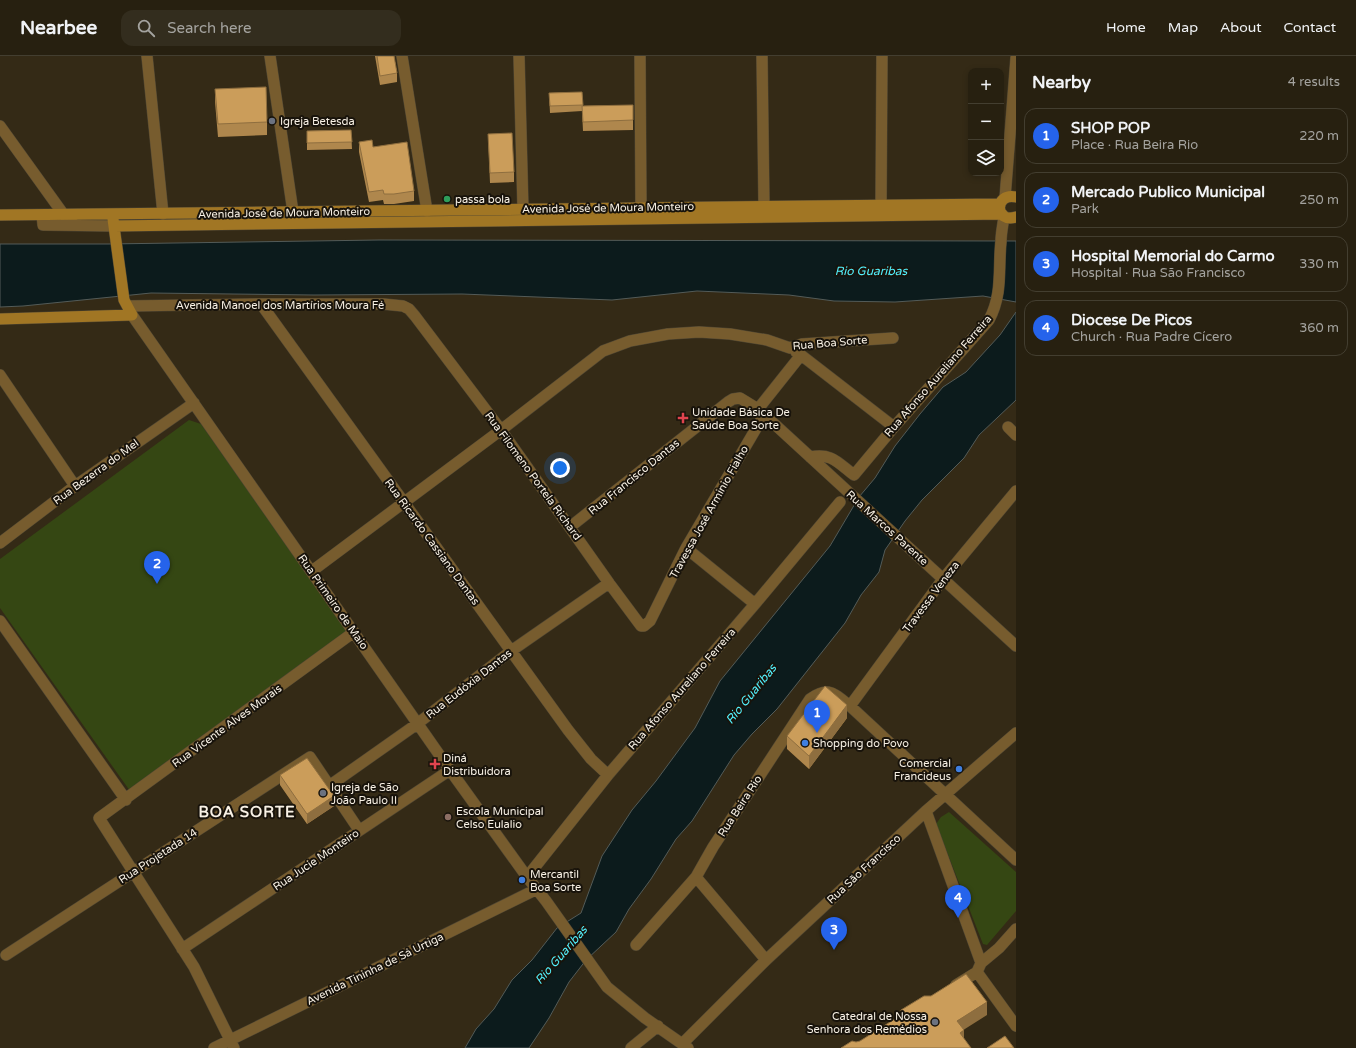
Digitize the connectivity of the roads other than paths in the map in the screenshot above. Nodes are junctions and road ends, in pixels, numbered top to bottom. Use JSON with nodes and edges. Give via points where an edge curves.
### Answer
{"nodes":[{"id":1,"x":147,"y":56,"type":"edge"},
{"id":2,"x":270,"y":56,"type":"edge"},
{"id":3,"x":402,"y":56,"type":"edge"},
{"id":4,"x":519,"y":56,"type":"edge"},
{"id":5,"x":640,"y":56,"type":"edge"},
{"id":6,"x":762,"y":56,"type":"edge"},
{"id":7,"x":882,"y":56,"type":"edge"},
{"id":8,"x":1016,"y":58,"type":"edge"},
{"id":9,"x":0,"y":126,"type":"edge"},
{"id":10,"x":881,"y":205,"type":"junction"},
{"id":11,"x":764,"y":206,"type":"junction"},
{"id":12,"x":1005,"y":206,"type":"edge"},
{"id":13,"x":641,"y":207,"type":"junction"},
{"id":14,"x":523,"y":209,"type":"junction"},
{"id":15,"x":427,"y":211,"type":"junction"},
{"id":16,"x":293,"y":212,"type":"junction"},
{"id":17,"x":163,"y":214,"type":"junction"},
{"id":18,"x":0,"y":215,"type":"edge"},
{"id":19,"x":42,"y":215,"type":"junction"},
{"id":20,"x":64,"y":215,"type":"junction"},
{"id":21,"x":1016,"y":217,"type":"edge"},
{"id":22,"x":113,"y":220,"type":"junction"},
{"id":23,"x":75,"y":226,"type":"junction"},
{"id":24,"x":261,"y":304,"type":"junction"},
{"id":25,"x":128,"y":307,"type":"junction"},
{"id":26,"x":0,"y":319,"type":"edge"},
{"id":27,"x":424,"y":327,"type":"joint"},
{"id":28,"x":893,"y":338,"type":"dead end"},
{"id":29,"x":790,"y":348,"type":"junction"},
{"id":30,"x":801,"y":355,"type":"junction"},
{"id":31,"x":0,"y":375,"type":"edge"},
{"id":32,"x":194,"y":403,"type":"junction"},
{"id":33,"x":761,"y":412,"type":"junction"},
{"id":34,"x":894,"y":427,"type":"junction"},
{"id":35,"x":1008,"y":427,"type":"dead end"},
{"id":36,"x":501,"y":430,"type":"junction"},
{"id":37,"x":1016,"y":435,"type":"edge"},
{"id":38,"x":810,"y":457,"type":"junction"},
{"id":39,"x":75,"y":486,"type":"junction"},
{"id":40,"x":1016,"y":491,"type":"edge"},
{"id":41,"x":403,"y":502,"type":"junction"},
{"id":42,"x":840,"y":502,"type":"dead end"},
{"id":43,"x":570,"y":527,"type":"junction"},
{"id":44,"x":0,"y":543,"type":"edge"},
{"id":45,"x":686,"y":548,"type":"junction"},
{"id":46,"x":312,"y":571,"type":"junction"},
{"id":47,"x":943,"y":579,"type":"junction"},
{"id":48,"x":609,"y":583,"type":"junction"},
{"id":49,"x":755,"y":604,"type":"junction"},
{"id":50,"x":0,"y":621,"type":"edge"},
{"id":51,"x":640,"y":626,"type":"joint"},
{"id":52,"x":354,"y":632,"type":"junction"},
{"id":53,"x":1016,"y":646,"type":"edge"},
{"id":54,"x":511,"y":651,"type":"junction"},
{"id":55,"x":850,"y":706,"type":"junction"},
{"id":56,"x":417,"y":724,"type":"junction"},
{"id":57,"x":1016,"y":733,"type":"edge"},
{"id":58,"x":450,"y":770,"type":"junction"},
{"id":59,"x":608,"y":775,"type":"junction"},
{"id":60,"x":329,"y":786,"type":"junction"},
{"id":61,"x":946,"y":794,"type":"junction"},
{"id":62,"x":126,"y":800,"type":"junction"},
{"id":63,"x":926,"y":811,"type":"junction"},
{"id":64,"x":359,"y":830,"type":"junction"},
{"id":65,"x":1016,"y":860,"type":"edge"},
{"id":66,"x":133,"y":872,"type":"junction"},
{"id":67,"x":696,"y":877,"type":"junction"},
{"id":68,"x":527,"y":878,"type":"junction"},
{"id":69,"x":537,"y":889,"type":"junction"},
{"id":70,"x":1016,"y":929,"type":"edge"},
{"id":71,"x":636,"y":945,"type":"dead end"},
{"id":72,"x":182,"y":949,"type":"junction"},
{"id":73,"x":6,"y":955,"type":"dead end"},
{"id":74,"x":766,"y":960,"type":"junction"},
{"id":75,"x":979,"y":967,"type":"junction"},
{"id":76,"x":946,"y":991,"type":"edge"},
{"id":77,"x":658,"y":1026,"type":"junction"},
{"id":78,"x":1016,"y":1026,"type":"edge"},
{"id":79,"x":232,"y":1044,"type":"edge"},
{"id":80,"x":685,"y":1046,"type":"edge"},
{"id":81,"x":214,"y":1048,"type":"edge"},
{"id":82,"x":631,"y":1048,"type":"edge"}],
"edges":[{"from":1,"to":17,"type":"street"},
{"from":2,"to":16,"type":"street"},
{"from":3,"to":15,"type":"street"},
{"from":4,"to":14,"type":"street"},
{"from":5,"to":13,"type":"street"},
{"from":6,"to":11,"type":"street"},
{"from":7,"to":10,"type":"street"},
{"from":8,"to":12,"type":"street","name":"Rua Afonso Aureliano Ferreira"},
{"from":9,"to":20,"type":"street"},
{"from":10,"to":11,"type":"main road","name":"Avenida José de Moura Monteiro"},
{"from":10,"to":12,"type":"main road","name":"Avenida José de Moura Monteiro"},
{"from":11,"to":13,"type":"main road","name":"Avenida José de Moura Monteiro"},
{"from":12,"to":21,"type":"main road","name":"Avenida José de Moura Monteiro","via":[[1011,218]]},
{"from":12,"to":22,"type":"main road","name":"Avenida José de Moura Monteiro","via":[[656,218]]},
{"from":12,"to":34,"type":"street","name":"Rua Afonso Aureliano Ferreira","via":[[1000,288],[989,320]]},
{"from":13,"to":14,"type":"main road","name":"Avenida José de Moura Monteiro"},
{"from":14,"to":15,"type":"main road","name":"Avenida José de Moura Monteiro"},
{"from":15,"to":16,"type":"main road","name":"Avenida José de Moura Monteiro"},
{"from":16,"to":17,"type":"main road","name":"Avenida José de Moura Monteiro"},
{"from":17,"to":22,"type":"main road","name":"Avenida José de Moura Monteiro"},
{"from":18,"to":19,"type":"main road","name":"Avenida José de Moura Monteiro"},
{"from":19,"to":20,"type":"main road","name":"Avenida José de Moura Monteiro"},
{"from":19,"to":23,"type":"street","via":[[43,225]]},
{"from":20,"to":22,"type":"main road","name":"Avenida José de Moura Monteiro"},
{"from":20,"to":23,"type":"street"},
{"from":22,"to":23,"type":"street"},
{"from":22,"to":25,"type":"main road"},
{"from":24,"to":25,"type":"street","name":"Avenida Manoel dos Martírios Moura Fé"},
{"from":24,"to":27,"type":"street","name":"Avenida Manoel dos Martírios Moura Fé","via":[[396,305],[409,309]]},
{"from":24,"to":41,"type":"street","name":"Rua Ricardo Cassiano Dantas"},
{"from":25,"to":26,"type":"main road","name":"Avenida Manoel dos Martírios Moura Fé"},
{"from":25,"to":32,"type":"street","name":"Rua Primeiro de Maio"},
{"from":27,"to":36,"type":"street","name":"Rua Filomeno Portela Richard"},
{"from":28,"to":29,"type":"street","name":"Rua Boa Sorte","via":[[802,344]]},
{"from":29,"to":30,"type":"street"},
{"from":29,"to":36,"type":"street","name":"Rua Boa Sorte","via":[[767,340],[699,332],[668,334],[630,341],[603,351]]},
{"from":30,"to":33,"type":"street","name":"Travessa José Arminio Fialho"},
{"from":30,"to":34,"type":"street"},
{"from":31,"to":39,"type":"street"},
{"from":32,"to":39,"type":"street","name":"Rua Bezerra do Mel"},
{"from":32,"to":46,"type":"street","name":"Rua Primeiro de Maio"},
{"from":33,"to":38,"type":"street","name":"Rua Marcos Parente"},
{"from":33,"to":43,"type":"street","name":"Rua Francisco Dantas","via":[[740,398],[728,402]]},
{"from":33,"to":45,"type":"street","name":"Travessa José Arminio Fialho"},
{"from":34,"to":38,"type":"street","name":"Rua Afonso Aureliano Ferreira","via":[[854,475],[833,458],[820,455]]},
{"from":35,"to":37,"type":"street"},
{"from":36,"to":41,"type":"street","name":"Rua Boa Sorte"},
{"from":36,"to":43,"type":"street","name":"Rua Filomeno Portela Richard"},
{"from":38,"to":47,"type":"street","name":"Rua Marcos Parente"},
{"from":39,"to":44,"type":"street","name":"Rua Bezerra do Mel"},
{"from":40,"to":47,"type":"street","name":"Travessa Veneza"},
{"from":41,"to":46,"type":"street","name":"Rua Boa Sorte"},
{"from":41,"to":54,"type":"street","name":"Rua Ricardo Cassiano Dantas"},
{"from":42,"to":49,"type":"street","name":"Rua Afonso Aureliano Ferreira"},
{"from":43,"to":48,"type":"street","name":"Rua Filomeno Portela Richard"},
{"from":45,"to":49,"type":"street"},
{"from":45,"to":51,"type":"street","name":"Travessa José Arminio Fialho","via":[[650,622]]},
{"from":46,"to":52,"type":"street","name":"Rua Primeiro de Maio"},
{"from":47,"to":53,"type":"street","name":"Rua Marcos Parente"},
{"from":47,"to":55,"type":"street","name":"Travessa Veneza"},
{"from":48,"to":51,"type":"street","name":"Rua Filomeno Portela Richard"},
{"from":48,"to":54,"type":"street","name":"Rua Eudóxia Dantas"},
{"from":49,"to":59,"type":"street","name":"Rua Afonso Aureliano Ferreira"},
{"from":50,"to":62,"type":"street"},
{"from":52,"to":56,"type":"street","name":"Rua Primeiro de Maio"},
{"from":52,"to":62,"type":"street","name":"Rua Vicente Alves Morais"},
{"from":54,"to":56,"type":"street","name":"Rua Eudóxia Dantas"},
{"from":54,"to":59,"type":"street","name":"Rua Ricardo Cassiano Dantas","via":[[580,745]]},
{"from":55,"to":61,"type":"street"},
{"from":55,"to":67,"type":"street","name":"Rua Beira Rio","via":[[828,691],[820,692],[810,699]]},
{"from":56,"to":58,"type":"street","name":"Rua Primeiro de Maio"},
{"from":56,"to":60,"type":"street","name":"Rua Eudóxia Dantas"},
{"from":57,"to":61,"type":"street","name":"Rua São Francisco"},
{"from":58,"to":64,"type":"street","name":"Rua Jucie Monteiro"},
{"from":58,"to":68,"type":"street","name":"Rua Primeiro de Maio"},
{"from":59,"to":68,"type":"street","name":"Rua Afonso Aureliano Ferreira"},
{"from":60,"to":64,"type":"street"},
{"from":60,"to":66,"type":"street","name":"Rua Projetada 14","via":[[310,757]]},
{"from":61,"to":63,"type":"street","name":"Rua São Francisco"},
{"from":61,"to":65,"type":"street"},
{"from":62,"to":66,"type":"street","name":"Rua Vicente Alves Morais","via":[[99,818]]},
{"from":63,"to":74,"type":"street","name":"Rua São Francisco"},
{"from":63,"to":75,"type":"street"},
{"from":64,"to":72,"type":"street","name":"Rua Jucie Monteiro"},
{"from":66,"to":72,"type":"street"},
{"from":66,"to":73,"type":"street","name":"Rua Projetada 14"},
{"from":67,"to":71,"type":"street","name":"Rua Beira Rio"},
{"from":67,"to":74,"type":"street"},
{"from":68,"to":69,"type":"street","name":"Rua Primeiro de Maio"},
{"from":69,"to":77,"type":"street","name":"Rua Primeiro de Maio","via":[[607,987]]},
{"from":69,"to":79,"type":"street","name":"Avenida Tininha de Sá Urtiga"},
{"from":70,"to":75,"type":"street"},
{"from":72,"to":79,"type":"street","via":[[194,967]]},
{"from":74,"to":80,"type":"street","name":"Rua São Francisco"},
{"from":75,"to":76,"type":"street"},
{"from":75,"to":78,"type":"street"},
{"from":77,"to":80,"type":"street","name":"Rua Primeiro de Maio"},
{"from":77,"to":82,"type":"street"},
{"from":79,"to":81,"type":"street","name":"Avenida Tininha de Sá Urtiga"}]}
